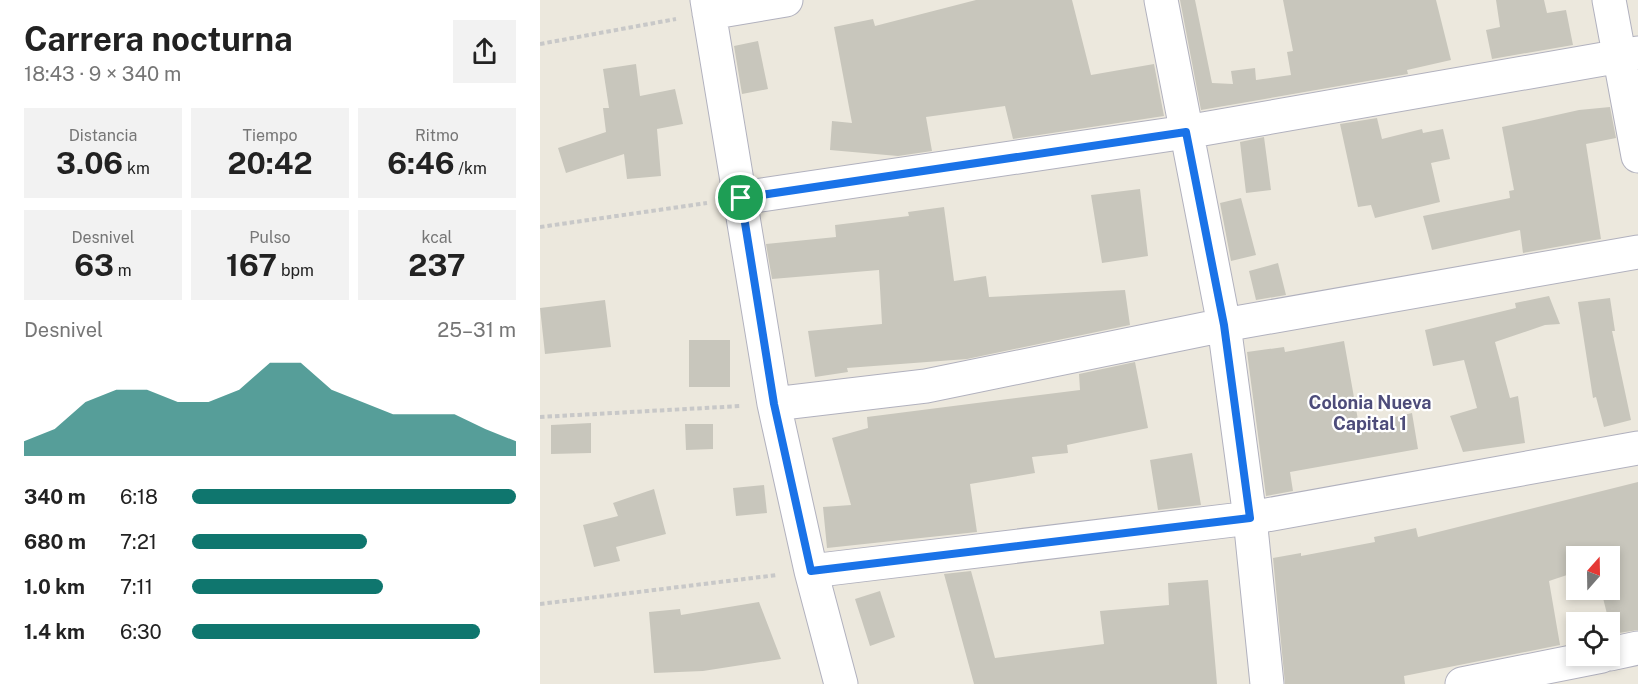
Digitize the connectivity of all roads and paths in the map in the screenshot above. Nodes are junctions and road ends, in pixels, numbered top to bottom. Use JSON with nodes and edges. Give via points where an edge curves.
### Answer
{"nodes":[{"id":1,"x":786,"y":0,"type":"edge"},
{"id":2,"x":1161,"y":0,"type":"edge"},
{"id":3,"x":1609,"y":0,"type":"edge"},
{"id":4,"x":708,"y":7,"type":"edge"},
{"id":5,"x":540,"y":44,"type":"edge"},
{"id":6,"x":1629,"y":55,"type":"edge"},
{"id":7,"x":1186,"y":132,"type":"junction"},
{"id":8,"x":1638,"y":156,"type":"edge"},
{"id":9,"x":741,"y":198,"type":"junction"},
{"id":10,"x":540,"y":227,"type":"edge"},
{"id":11,"x":1638,"y":252,"type":"edge"},
{"id":12,"x":1224,"y":325,"type":"junction"},
{"id":13,"x":774,"y":404,"type":"junction"},
{"id":14,"x":540,"y":417,"type":"edge"},
{"id":15,"x":1638,"y":448,"type":"edge"},
{"id":16,"x":1250,"y":518,"type":"junction"},
{"id":17,"x":811,"y":571,"type":"junction"},
{"id":18,"x":540,"y":604,"type":"edge"},
{"id":19,"x":1638,"y":648,"type":"edge"},
{"id":20,"x":1620,"y":652,"type":"edge"},
{"id":21,"x":1566,"y":663,"type":"edge"},
{"id":22,"x":841,"y":684,"type":"edge"},
{"id":23,"x":1267,"y":684,"type":"edge"},
{"id":24,"x":1462,"y":684,"type":"edge"}],
"edges":[{"from":1,"to":4,"type":"street"},
{"from":2,"to":7,"type":"street"},
{"from":3,"to":6,"type":"street"},
{"from":4,"to":5,"type":"path"},
{"from":4,"to":9,"type":"street"},
{"from":6,"to":7,"type":"street"},
{"from":6,"to":8,"type":"street"},
{"from":7,"to":9,"type":"street"},
{"from":7,"to":12,"type":"street"},
{"from":9,"to":10,"type":"path"},
{"from":9,"to":13,"type":"street"},
{"from":11,"to":12,"type":"street"},
{"from":12,"to":13,"type":"street","via":[[926,386]]},
{"from":12,"to":16,"type":"street"},
{"from":13,"to":14,"type":"path"},
{"from":13,"to":17,"type":"street"},
{"from":15,"to":16,"type":"street"},
{"from":16,"to":17,"type":"street"},
{"from":16,"to":23,"type":"street"},
{"from":17,"to":18,"type":"path"},
{"from":17,"to":22,"type":"street"},
{"from":19,"to":20,"type":"street"},
{"from":21,"to":24,"type":"street"}]}
